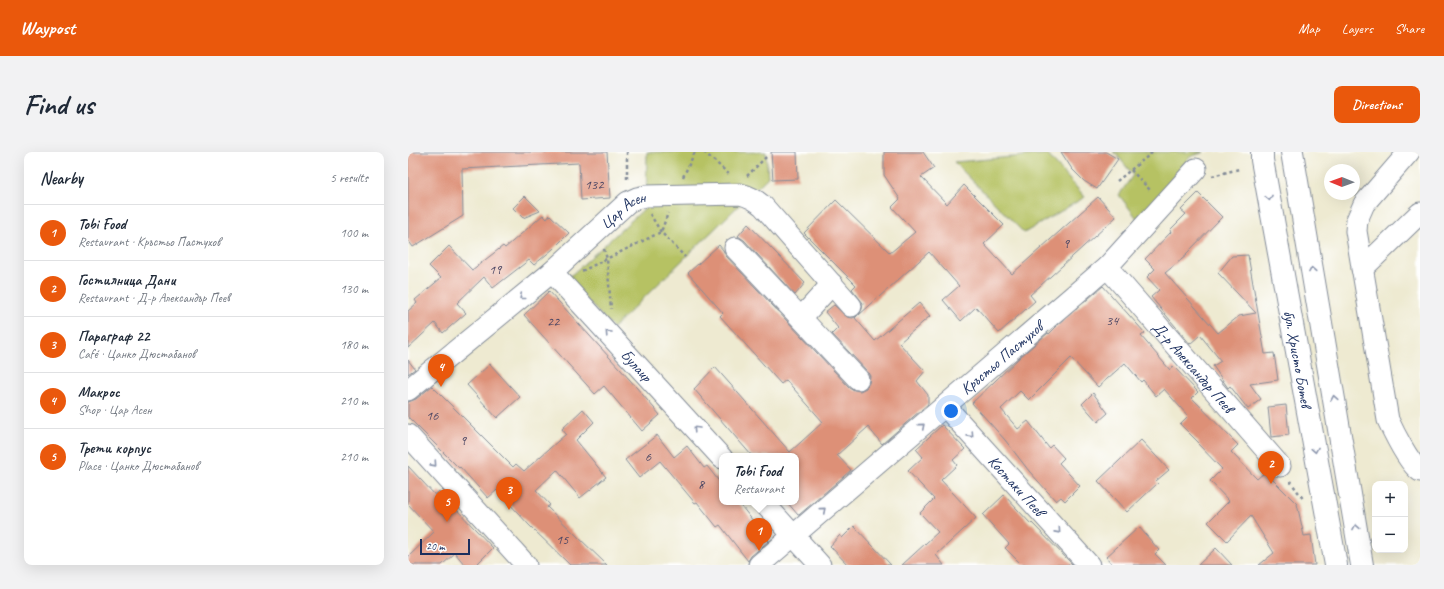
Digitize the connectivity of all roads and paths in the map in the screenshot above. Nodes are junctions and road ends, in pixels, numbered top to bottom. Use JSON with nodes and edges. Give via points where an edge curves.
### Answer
{"nodes":[{"id":1,"x":626,"y":152,"type":"edge"},
{"id":2,"x":704,"y":152,"type":"edge"},
{"id":3,"x":1153,"y":152,"type":"edge"},
{"id":4,"x":1292,"y":152,"type":"edge"},
{"id":5,"x":1409,"y":152,"type":"edge"},
{"id":6,"x":1261,"y":155,"type":"edge"},
{"id":7,"x":1196,"y":169,"type":"dead end"},
{"id":8,"x":1131,"y":170,"type":"junction"},
{"id":9,"x":734,"y":178,"type":"dead end"},
{"id":10,"x":1117,"y":182,"type":"dead end"},
{"id":11,"x":1171,"y":196,"type":"junction"},
{"id":12,"x":628,"y":202,"type":"junction"},
{"id":13,"x":1420,"y":212,"type":"edge"},
{"id":14,"x":649,"y":214,"type":"dead end"},
{"id":15,"x":661,"y":232,"type":"junction"},
{"id":16,"x":603,"y":246,"type":"dead end"},
{"id":17,"x":735,"y":248,"type":"dead end"},
{"id":18,"x":685,"y":257,"type":"dead end"},
{"id":19,"x":607,"y":259,"type":"junction"},
{"id":20,"x":1107,"y":266,"type":"junction"},
{"id":21,"x":1362,"y":269,"type":"junction"},
{"id":22,"x":552,"y":272,"type":"junction"},
{"id":23,"x":580,"y":272,"type":"dead end"},
{"id":24,"x":832,"y":284,"type":"junction"},
{"id":25,"x":851,"y":306,"type":"dead end"},
{"id":26,"x":612,"y":312,"type":"dead end"},
{"id":27,"x":801,"y":318,"type":"junction"},
{"id":28,"x":858,"y":379,"type":"dead end"},
{"id":29,"x":408,"y":390,"type":"edge"},
{"id":30,"x":945,"y":406,"type":"junction"},
{"id":31,"x":408,"y":435,"type":"edge"},
{"id":32,"x":719,"y":455,"type":"edge"},
{"id":33,"x":1280,"y":466,"type":"joint"},
{"id":34,"x":1420,"y":471,"type":"edge"},
{"id":35,"x":1304,"y":501,"type":"dead end"},
{"id":36,"x":765,"y":505,"type":"edge"},
{"id":37,"x":793,"y":535,"type":"junction"},
{"id":38,"x":526,"y":565,"type":"edge"},
{"id":39,"x":759,"y":565,"type":"edge"},
{"id":40,"x":820,"y":565,"type":"edge"},
{"id":41,"x":1089,"y":565,"type":"edge"},
{"id":42,"x":1336,"y":565,"type":"edge"},
{"id":43,"x":1362,"y":565,"type":"edge"}],
"edges":[{"from":1,"to":12,"type":"path"},
{"from":2,"to":9,"type":"path"},
{"from":3,"to":8,"type":"path"},
{"from":43,"to":4,"type":"main road","name":"бул. Христо Ботев","one_way":true},
{"from":5,"to":21,"type":"street","via":[[1364,204],[1359,215],[1356,231]]},
{"from":6,"to":42,"type":"main road","name":"бул. Христо Ботев","one_way":true},
{"from":7,"to":11,"type":"street","name":"Кръстьо Пастухов"},
{"from":8,"to":10,"type":"path"},
{"from":8,"to":11,"type":"path","via":[[1153,192]]},
{"from":11,"to":20,"type":"street","name":"Кръстьо Пастухов"},
{"from":12,"to":22,"type":"street","name":"Цар Асен"},
{"from":12,"to":24,"type":"street","name":"Цар Асен","via":[[646,196],[748,196],[763,206]]},
{"from":13,"to":21,"type":"street"},
{"from":14,"to":15,"type":"path"},
{"from":15,"to":18,"type":"path"},
{"from":15,"to":19,"type":"path"},
{"from":16,"to":19,"type":"path"},
{"from":17,"to":27,"type":"street"},
{"from":19,"to":23,"type":"path"},
{"from":19,"to":26,"type":"path"},
{"from":20,"to":30,"type":"street","name":"Кръстьо Пастухов"},
{"from":20,"to":33,"type":"street","name":"Д-р Александър Пеев"},
{"from":21,"to":34,"type":"street","via":[[1388,420],[1411,461]]},
{"from":22,"to":29,"type":"street","name":"Цар Асен","one_way":true},
{"from":32,"to":22,"type":"street","name":"Булаир","one_way":true},
{"from":24,"to":25,"type":"street","name":"Цар Асен"},
{"from":24,"to":27,"type":"street"},
{"from":27,"to":28,"type":"street"},
{"from":37,"to":30,"type":"street","name":"Кръстьо Пастухов","one_way":true},
{"from":30,"to":41,"type":"street","name":"Костаки Пеев","one_way":true},
{"from":31,"to":38,"type":"street","one_way":true},
{"from":33,"to":35,"type":"path"},
{"from":36,"to":37,"type":"street"},
{"from":37,"to":39,"type":"street","name":"Кръстьо Пастухов"},
{"from":37,"to":40,"type":"street"}]}
